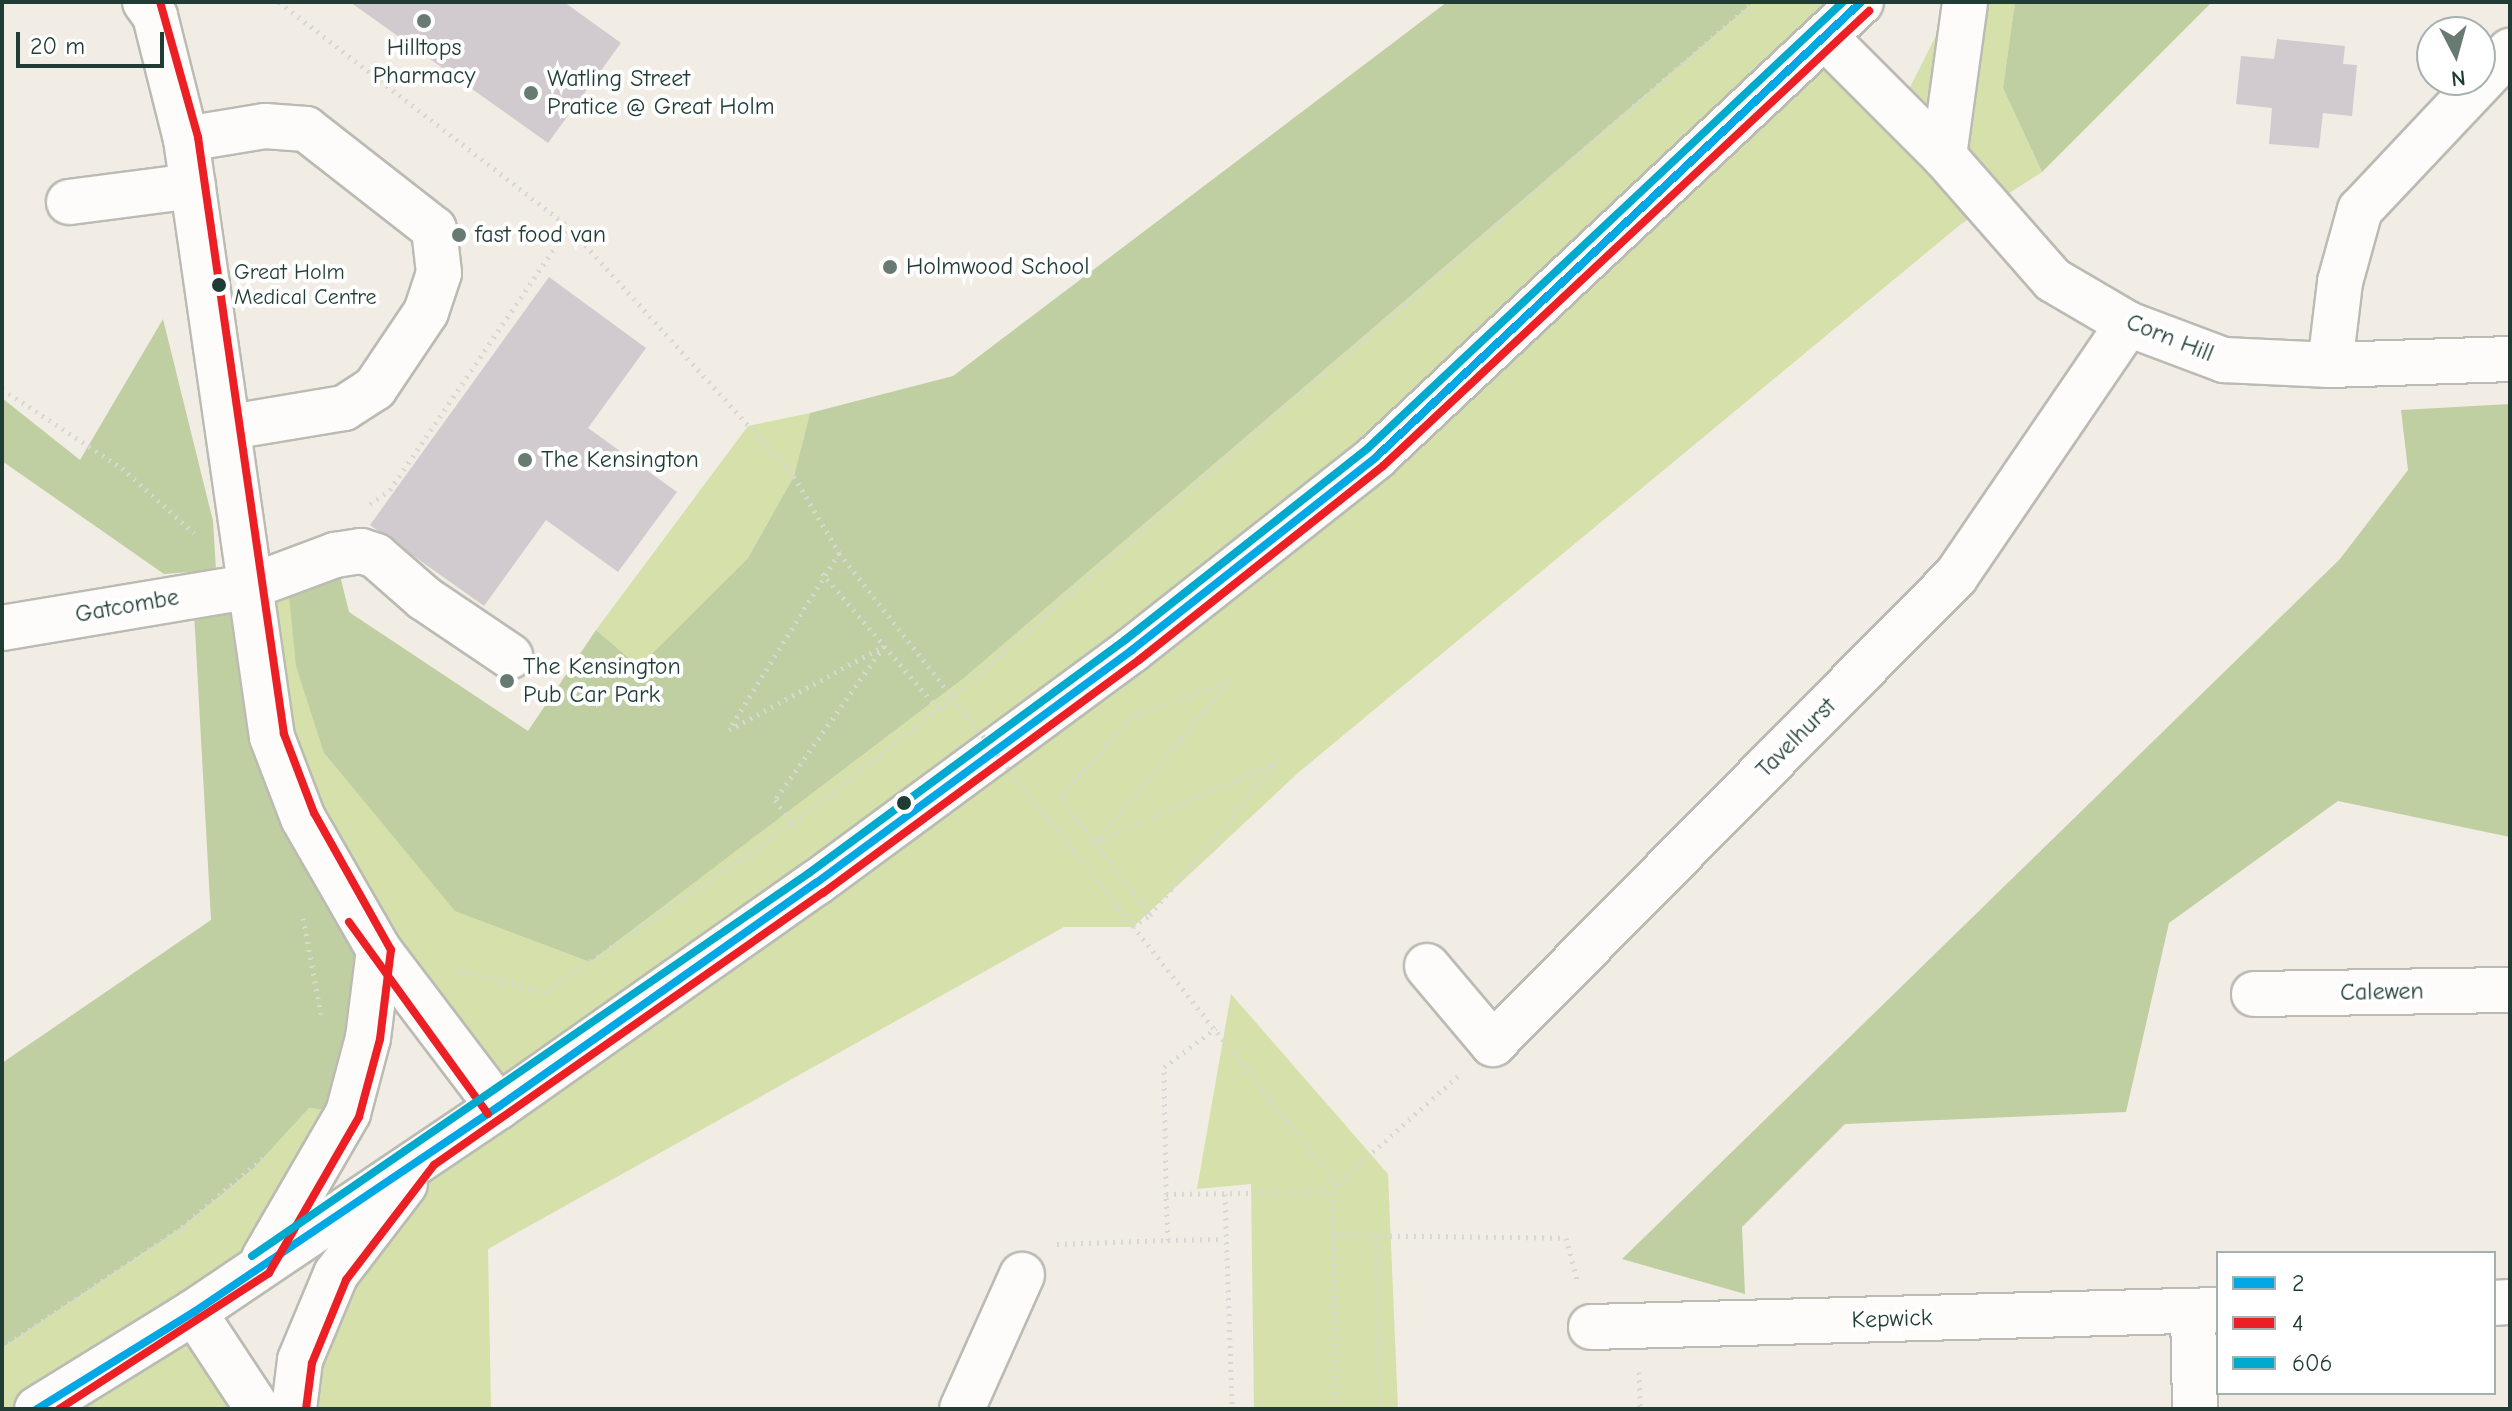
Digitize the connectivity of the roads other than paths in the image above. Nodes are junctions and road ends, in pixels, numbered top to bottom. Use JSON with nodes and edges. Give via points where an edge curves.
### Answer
{"nodes":[{"id":1,"x":145,"y":2,"type":"edge"},
{"id":2,"x":1861,"y":2,"type":"edge"},
{"id":3,"x":1965,"y":2,"type":"edge"},
{"id":4,"x":1825,"y":37,"type":"junction"},
{"id":5,"x":2510,"y":51,"type":"edge"},
{"id":6,"x":186,"y":139,"type":"junction"},
{"id":7,"x":1944,"y":156,"type":"junction"},
{"id":8,"x":193,"y":186,"type":"junction"},
{"id":9,"x":69,"y":202,"type":"dead end"},
{"id":10,"x":2128,"y":324,"type":"junction"},
{"id":11,"x":2510,"y":359,"type":"edge"},
{"id":12,"x":2330,"y":365,"type":"junction"},
{"id":13,"x":230,"y":427,"type":"junction"},
{"id":14,"x":252,"y":586,"type":"junction"},
{"id":15,"x":2,"y":628,"type":"edge"},
{"id":16,"x":510,"y":656,"type":"dead end"},
{"id":17,"x":379,"y":950,"type":"junction"},
{"id":18,"x":1427,"y":966,"type":"dead end"},
{"id":19,"x":2510,"y":990,"type":"edge"},
{"id":20,"x":2254,"y":994,"type":"dead end"},
{"id":21,"x":498,"y":1107,"type":"junction"},
{"id":22,"x":426,"y":1156,"type":"junction"},
{"id":23,"x":259,"y":1266,"type":"junction"},
{"id":24,"x":1022,"y":1275,"type":"road end"},
{"id":25,"x":2205,"y":1310,"type":"edge"},
{"id":26,"x":194,"y":1312,"type":"junction"},
{"id":27,"x":1591,"y":1327,"type":"road end"},
{"id":28,"x":37,"y":1409,"type":"edge"},
{"id":29,"x":258,"y":1409,"type":"edge"},
{"id":30,"x":294,"y":1409,"type":"edge"},
{"id":31,"x":962,"y":1409,"type":"edge"},
{"id":32,"x":2195,"y":1409,"type":"edge"}],
"edges":[{"from":1,"to":6,"type":"street","via":[[155,16]]},
{"from":2,"to":4,"type":"street"},
{"from":3,"to":7,"type":"street"},
{"from":4,"to":7,"type":"street","name":"Corn Hill"},
{"from":4,"to":21,"type":"street","via":[[1376,457],[1121,658],[816,883]]},
{"from":5,"to":12,"type":"street","via":[[2360,210],[2340,282]]},
{"from":6,"to":8,"type":"street"},
{"from":6,"to":13,"type":"street","via":[[265,126],[306,129],[434,229],[439,273],[426,312],[375,388],[344,408]]},
{"from":7,"to":10,"type":"street","name":"Corn Hill","via":[[2053,280]]},
{"from":8,"to":9,"type":"street"},
{"from":8,"to":13,"type":"street"},
{"from":10,"to":12,"type":"street","name":"Corn Hill","via":[[2224,360]]},
{"from":10,"to":18,"type":"street","name":"Tavelhurst","via":[[1956,576],[1493,1044]]},
{"from":11,"to":12,"type":"street","name":"Corn Hill"},
{"from":13,"to":14,"type":"street"},
{"from":14,"to":15,"type":"street","name":"Gatcombe"},
{"from":14,"to":16,"type":"street","name":"Gatcombe","via":[[335,555],[361,551],[376,556],[424,598]]},
{"from":14,"to":17,"type":"street","via":[[272,737],[303,818]]},
{"from":17,"to":21,"type":"street"},
{"from":17,"to":23,"type":"street","via":[[368,1038],[348,1113]]},
{"from":19,"to":20,"type":"street","name":"Calewen"},
{"from":21,"to":22,"type":"street"},
{"from":22,"to":23,"type":"street"},
{"from":22,"to":30,"type":"street","via":[[336,1274],[300,1360]]},
{"from":23,"to":26,"type":"street"},
{"from":24,"to":31,"type":"street"},
{"from":25,"to":27,"type":"street","name":"Kepwick"},
{"from":25,"to":32,"type":"street","name":"Kepwick"},
{"from":26,"to":28,"type":"street"},
{"from":26,"to":29,"type":"street"}]}
